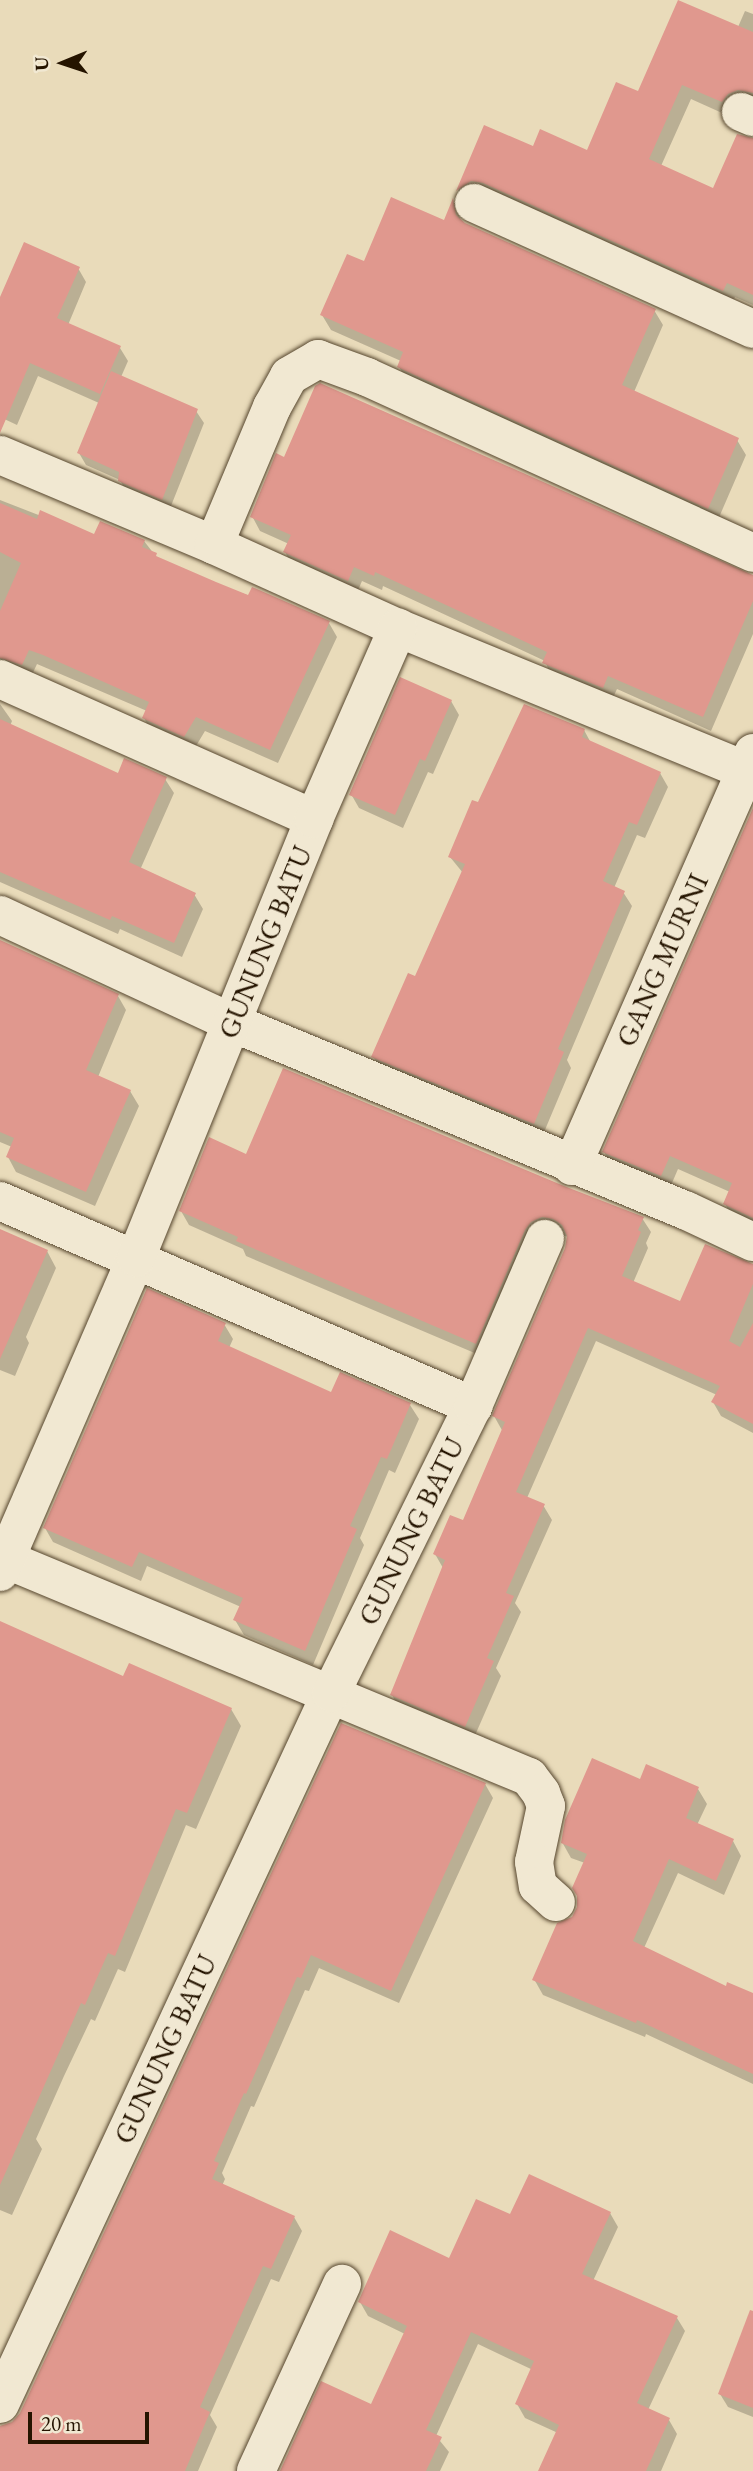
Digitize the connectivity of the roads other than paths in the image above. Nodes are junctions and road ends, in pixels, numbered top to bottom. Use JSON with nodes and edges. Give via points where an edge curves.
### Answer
{"nodes":[{"id":1,"x":474,"y":202,"type":"dead end"},
{"id":2,"x":753,"y":329,"type":"edge"},
{"id":3,"x":0,"y":455,"type":"edge"},
{"id":4,"x":214,"y":545,"type":"junction"},
{"id":5,"x":753,"y":553,"type":"edge"},
{"id":6,"x":398,"y":628,"type":"junction"},
{"id":7,"x":0,"y":679,"type":"edge"},
{"id":8,"x":749,"y":762,"type":"edge"},
{"id":9,"x":314,"y":819,"type":"junction"},
{"id":10,"x":0,"y":915,"type":"edge"},
{"id":11,"x":233,"y":1023,"type":"junction"},
{"id":12,"x":572,"y":1166,"type":"junction"},
{"id":13,"x":0,"y":1201,"type":"edge"},
{"id":14,"x":545,"y":1239,"type":"dead end"},
{"id":15,"x":753,"y":1242,"type":"edge"},
{"id":16,"x":136,"y":1258,"type":"junction"},
{"id":17,"x":473,"y":1406,"type":"junction"},
{"id":18,"x":2,"y":1563,"type":"edge"},
{"id":19,"x":331,"y":1693,"type":"junction"},
{"id":20,"x":556,"y":1902,"type":"dead end"},
{"id":21,"x":342,"y":2284,"type":"dead end"},
{"id":22,"x":0,"y":2404,"type":"edge"},
{"id":23,"x":256,"y":2471,"type":"edge"}],
"edges":[{"from":1,"to":2,"type":"street"},
{"from":3,"to":4,"type":"street"},
{"from":4,"to":5,"type":"street","via":[[277,397],[289,376],[318,359]]},
{"from":4,"to":6,"type":"street"},
{"from":6,"to":8,"type":"street"},
{"from":6,"to":9,"type":"street","name":"GUNUNG BATU"},
{"from":7,"to":9,"type":"street"},
{"from":8,"to":12,"type":"street","name":"GANG MURNI"},
{"from":9,"to":11,"type":"street","name":"GUNUNG BATU"},
{"from":10,"to":11,"type":"street"},
{"from":11,"to":12,"type":"street"},
{"from":11,"to":16,"type":"street","name":"GUNUNG BATU"},
{"from":12,"to":15,"type":"street"},
{"from":13,"to":16,"type":"street","name":"GUNUNG BATU"},
{"from":14,"to":17,"type":"street","name":"GUNUNG BATU"},
{"from":16,"to":17,"type":"street","name":"GUNUNG BATU"},
{"from":16,"to":18,"type":"street","name":"GUNUNG BATU"},
{"from":17,"to":19,"type":"street","name":"GUNUNG BATU"},
{"from":18,"to":19,"type":"street","name":"GUNUNG BATU"},
{"from":19,"to":20,"type":"street","name":"GUNUNG BATU","via":[[528,1777],[546,1806],[534,1861],[538,1886]]},
{"from":19,"to":22,"type":"street","name":"GUNUNG BATU"},
{"from":21,"to":23,"type":"street"}]}
